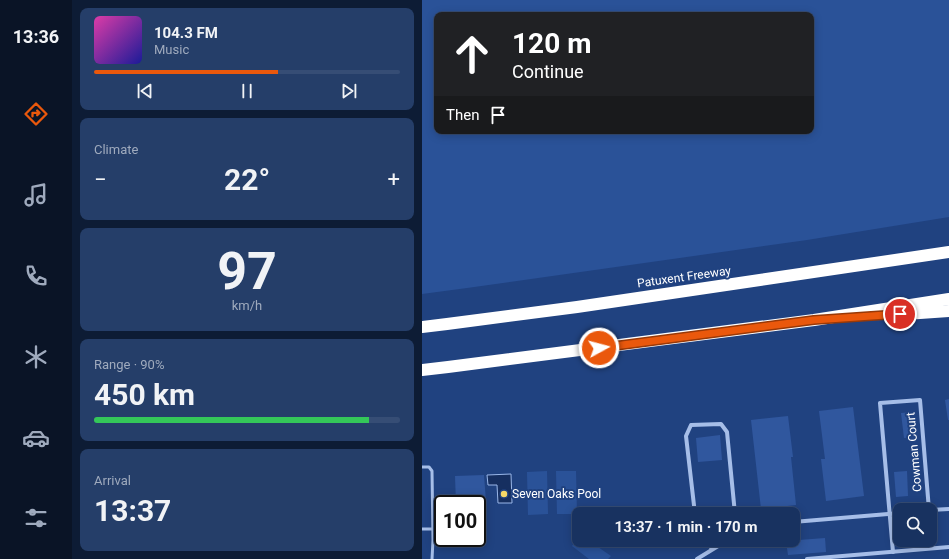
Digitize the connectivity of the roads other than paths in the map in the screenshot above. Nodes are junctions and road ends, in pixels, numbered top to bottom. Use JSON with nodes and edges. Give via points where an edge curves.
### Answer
{"nodes":[{"id":1,"x":949,"y":252,"type":"edge"},
{"id":2,"x":949,"y":299,"type":"edge"},
{"id":3,"x":949,"y":311,"type":"edge"},
{"id":4,"x":814,"y":320,"type":"junction"},
{"id":5,"x":422,"y":327,"type":"edge"},
{"id":6,"x":422,"y":370,"type":"edge"},
{"id":7,"x":422,"y":467,"type":"edge"},
{"id":8,"x":928,"y":503,"type":"edge"},
{"id":9,"x":694,"y":507,"type":"edge"},
{"id":10,"x":734,"y":507,"type":"edge"},
{"id":11,"x":949,"y":509,"type":"edge"},
{"id":12,"x":937,"y":510,"type":"edge"},
{"id":13,"x":890,"y":514,"type":"junction"},
{"id":14,"x":893,"y":514,"type":"edge"},
{"id":15,"x":800,"y":521,"type":"edge"},
{"id":16,"x":422,"y":530,"type":"edge"},
{"id":17,"x":433,"y":530,"type":"junction"},
{"id":18,"x":716,"y":547,"type":"edge"},
{"id":19,"x":949,"y":547,"type":"edge"},
{"id":20,"x":712,"y":549,"type":"joint"},
{"id":21,"x":893,"y":552,"type":"junction"},
{"id":22,"x":432,"y":559,"type":"edge"},
{"id":23,"x":696,"y":559,"type":"edge"},
{"id":24,"x":807,"y":559,"type":"edge"}],
"edges":[{"from":1,"to":5,"type":"highway","name":"Patuxent Freeway","via":[[577,307]]},
{"from":2,"to":4,"type":"highway"},
{"from":3,"to":4,"type":"highway"},
{"from":4,"to":6,"type":"highway"},
{"from":7,"to":17,"type":"lane","via":[[429,467],[432,471]]},
{"from":8,"to":13,"type":"street","name":"Cowman Court","via":[[920,400],[880,403]]},
{"from":9,"to":10,"type":"street","via":[[686,436],[691,426],[721,424],[727,432]]},
{"from":11,"to":12,"type":"street"},
{"from":13,"to":14,"type":"street"},
{"from":13,"to":15,"type":"street"},
{"from":13,"to":21,"type":"street"},
{"from":16,"to":17,"type":"lane"},
{"from":17,"to":22,"type":"lane"},
{"from":18,"to":20,"type":"street"},
{"from":19,"to":21,"type":"street"},
{"from":20,"to":23,"type":"street"},
{"from":21,"to":24,"type":"street"}]}
